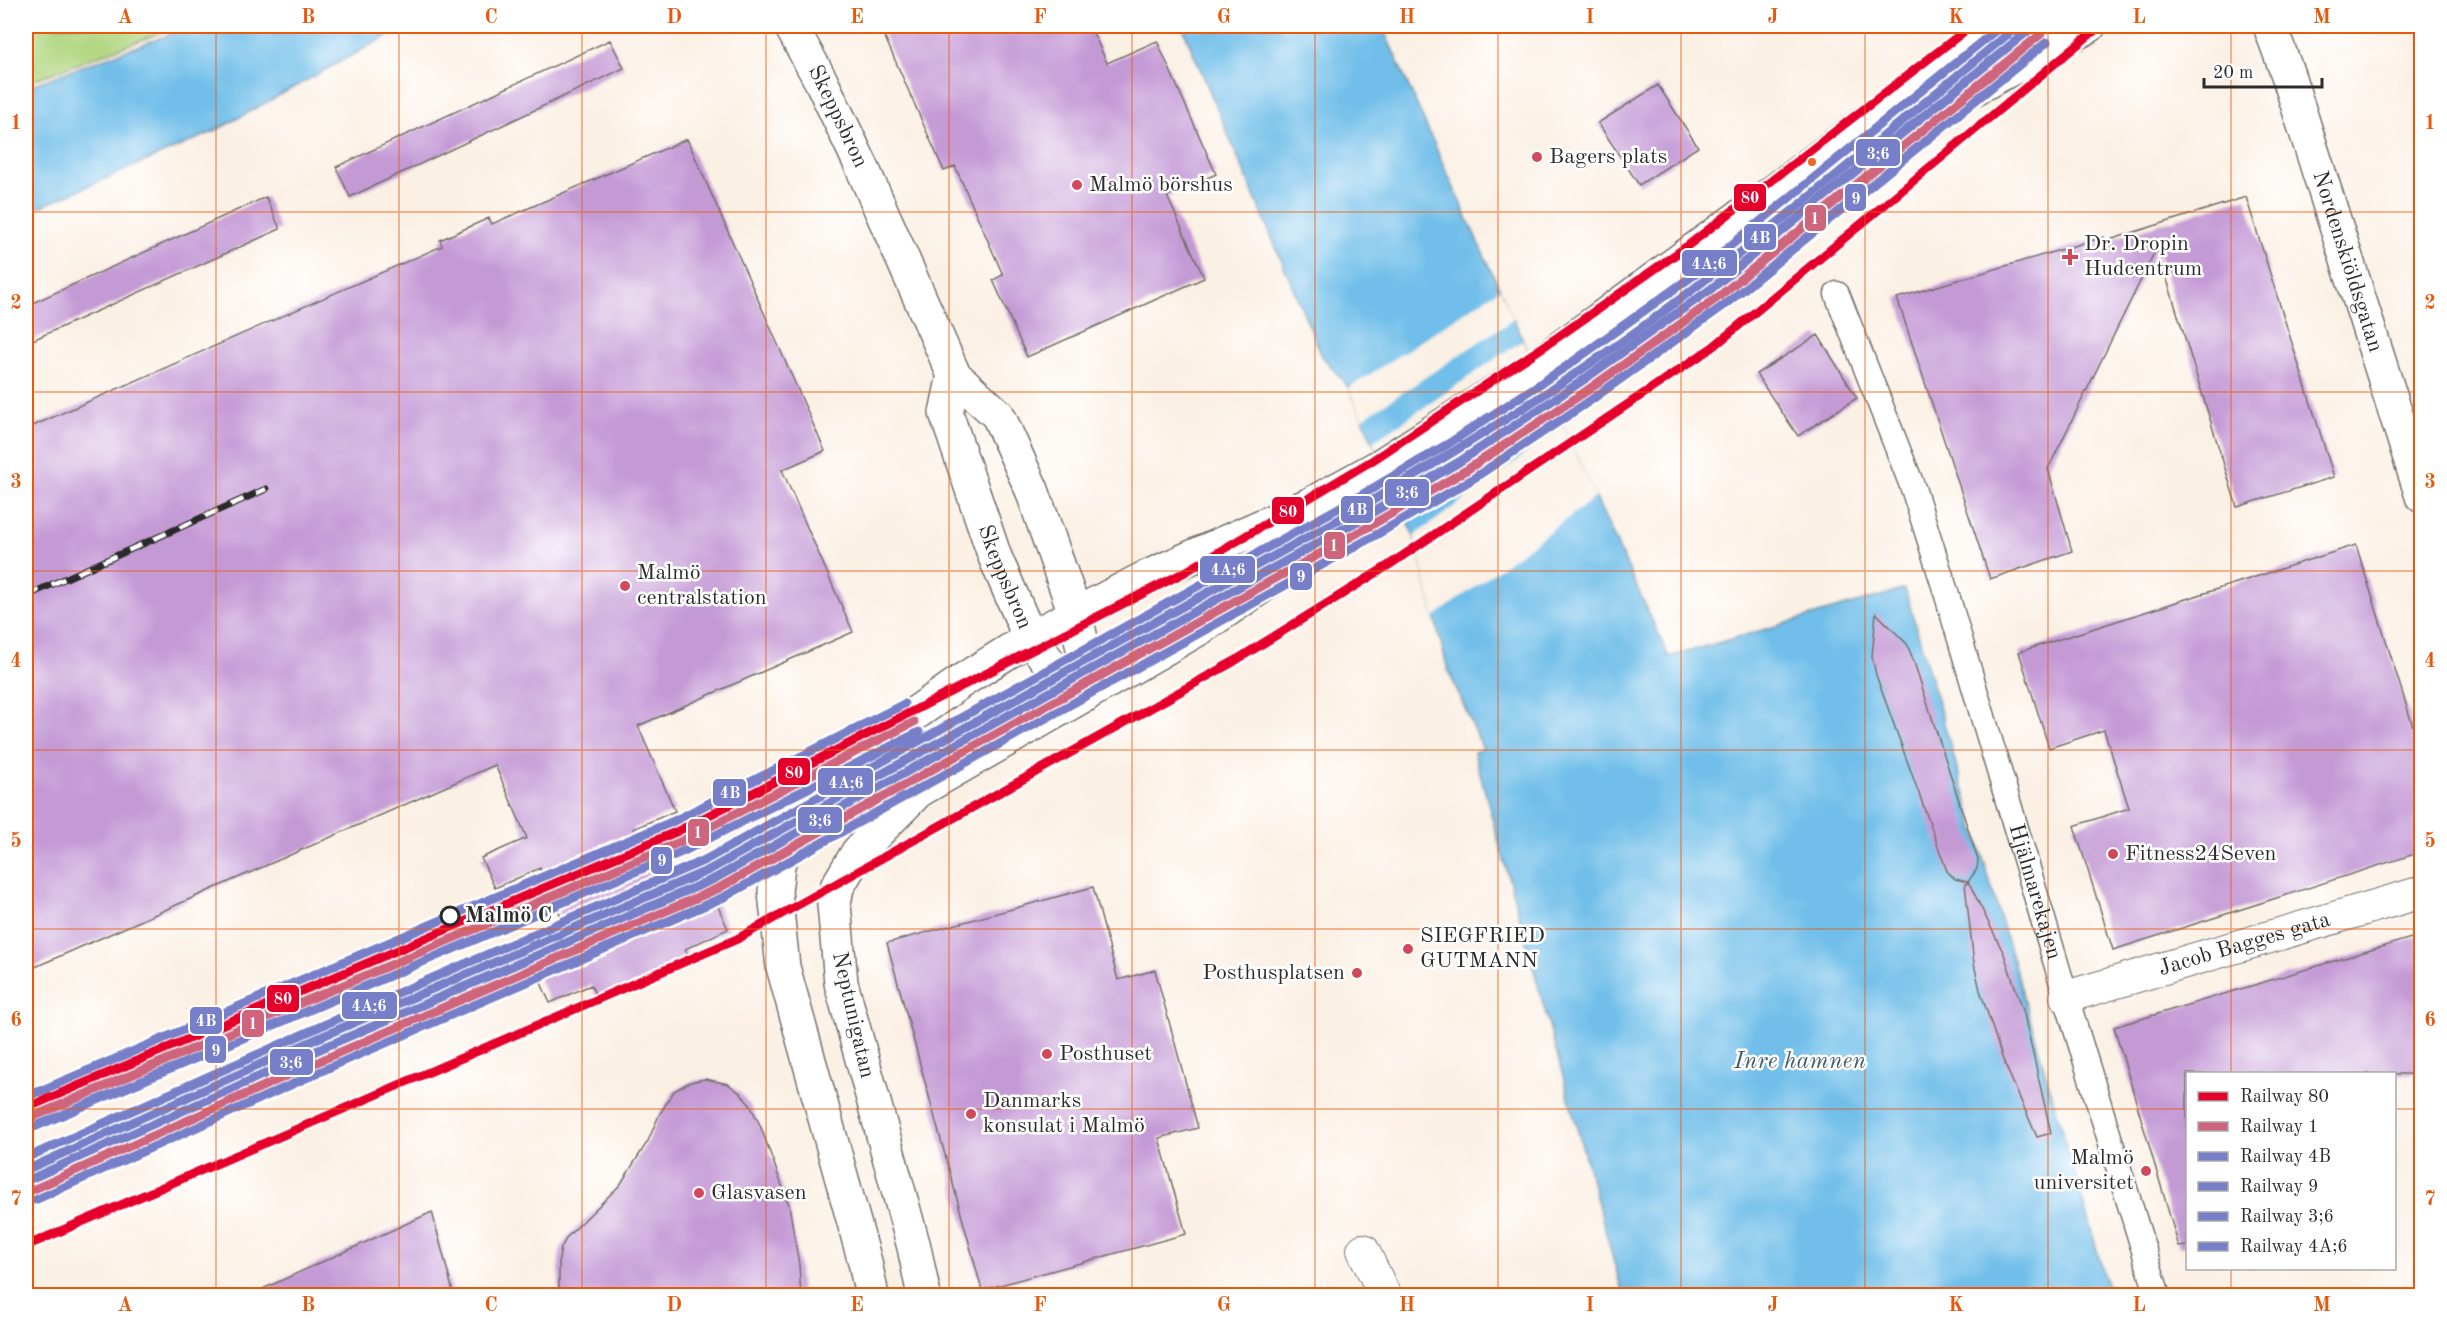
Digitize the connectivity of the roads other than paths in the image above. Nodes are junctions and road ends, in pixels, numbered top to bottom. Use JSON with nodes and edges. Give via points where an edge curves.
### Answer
{"nodes":[{"id":1,"x":790,"y":26,"type":"edge"},
{"id":2,"x":1992,"y":26,"type":"edge"},
{"id":3,"x":2089,"y":26,"type":"edge"},
{"id":4,"x":2270,"y":26,"type":"edge"},
{"id":5,"x":1837,"y":294,"type":"dead end"},
{"id":6,"x":954,"y":375,"type":"junction"},
{"id":7,"x":1544,"y":378,"type":"junction"},
{"id":8,"x":2421,"y":491,"type":"edge"},
{"id":9,"x":1076,"y":616,"type":"junction"},
{"id":10,"x":1030,"y":638,"type":"junction"},
{"id":11,"x":1085,"y":694,"type":"junction"},
{"id":12,"x":2421,"y":892,"type":"edge"},
{"id":13,"x":2066,"y":998,"type":"junction"},
{"id":14,"x":1363,"y":1250,"type":"dead end"},
{"id":15,"x":872,"y":1296,"type":"edge"},
{"id":16,"x":924,"y":1296,"type":"edge"},
{"id":17,"x":1385,"y":1296,"type":"edge"},
{"id":18,"x":2158,"y":1296,"type":"edge"}],
"edges":[{"from":1,"to":6,"type":"street","name":"Skeppsbron","via":[[861,165]]},
{"from":2,"to":7,"type":"street","name":"Neptunigatan","via":[[1772,193]]},
{"from":3,"to":7,"type":"street","name":"Neptunigatan","via":[[1961,97]]},
{"from":4,"to":8,"type":"street","name":"Nordenskiöldsgatan"},
{"from":5,"to":13,"type":"street","name":"Hjälmarekajen","via":[[1913,488]]},
{"from":6,"to":9,"type":"street","name":"Skeppsbron","via":[[998,414],[1032,490]]},
{"from":6,"to":10,"type":"street","name":"Skeppsbron","via":[[946,413],[995,557]]},
{"from":7,"to":9,"type":"street","name":"Neptunigatan","via":[[1311,504],[1145,578]]},
{"from":7,"to":11,"type":"street","name":"Neptunigatan","via":[[1396,496],[1175,644]]},
{"from":9,"to":10,"type":"street","name":"Neptunigatan"},
{"from":9,"to":11,"type":"street","name":"Skeppsbron","via":[[1084,653]]},
{"from":10,"to":11,"type":"street","name":"Skeppsbron","via":[[1058,674]]},
{"from":10,"to":15,"type":"street","name":"Neptunigatan","via":[[921,710],[815,792],[791,829],[778,865],[775,892],[783,967]]},
{"from":11,"to":16,"type":"street","name":"Neptunigatan","via":[[918,791],[858,852],[837,887],[834,904],[841,983]]},
{"from":12,"to":13,"type":"street","name":"Jacob Bagges gata"},
{"from":13,"to":18,"type":"street","name":"Hjälmarekajen"},
{"from":14,"to":17,"type":"street"}]}
